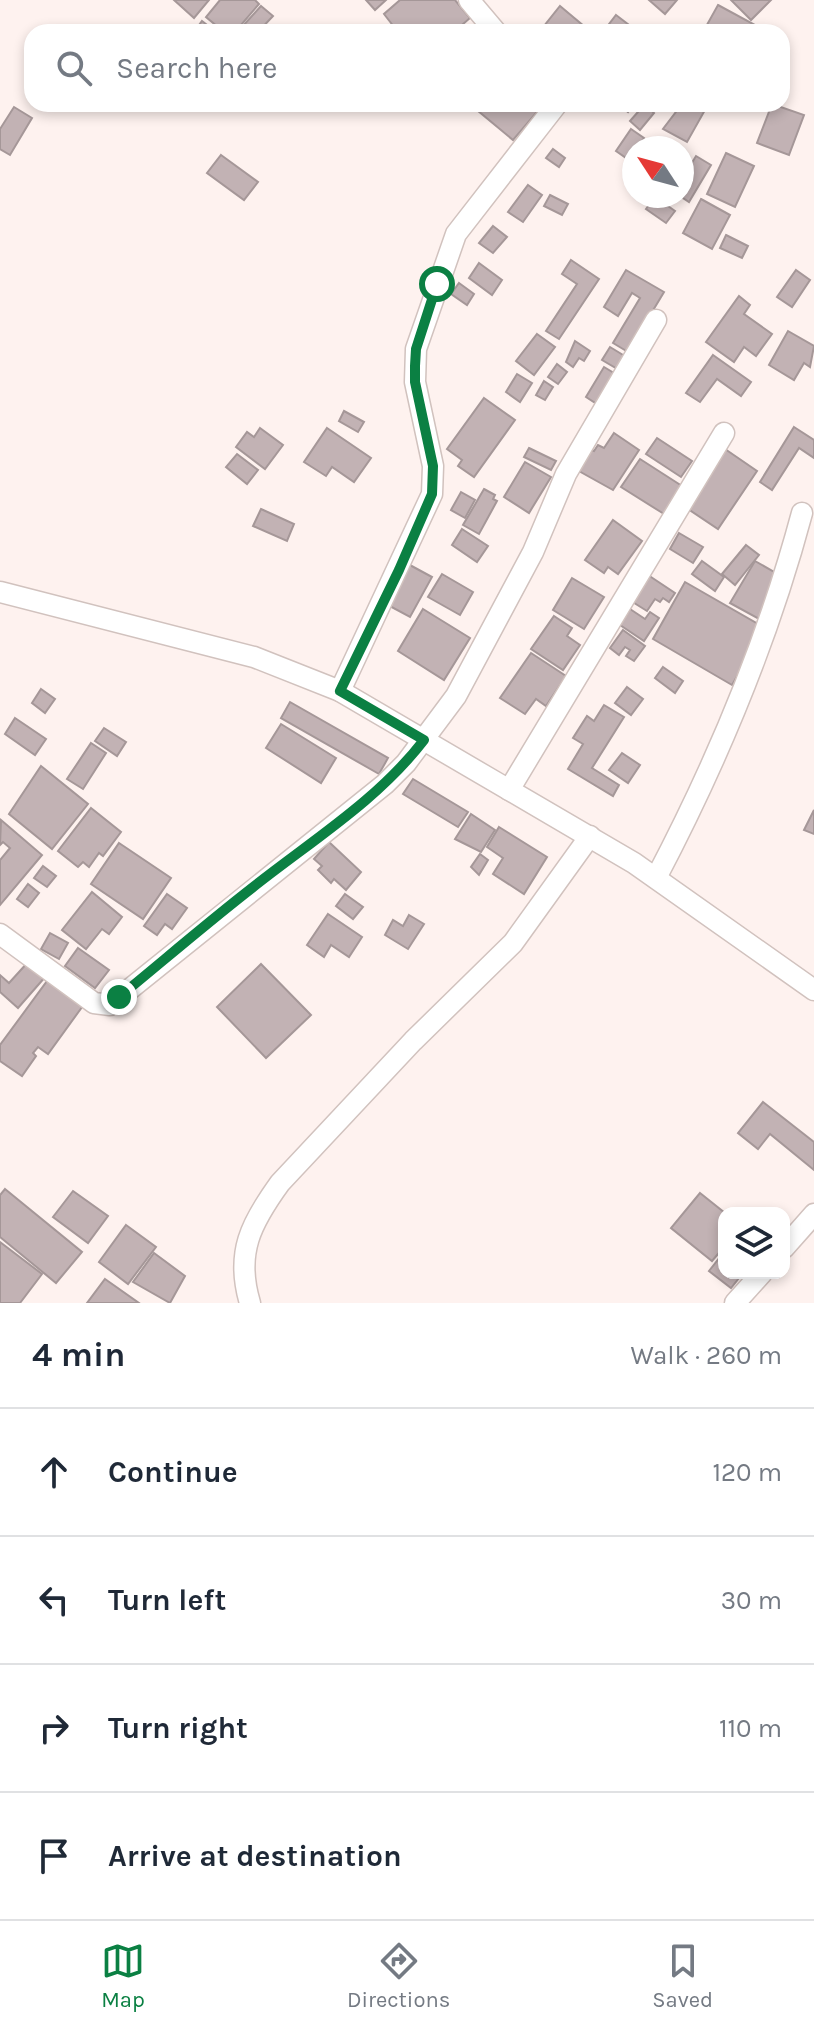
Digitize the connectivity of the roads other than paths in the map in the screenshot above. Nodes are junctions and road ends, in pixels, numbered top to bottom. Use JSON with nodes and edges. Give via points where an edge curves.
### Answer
{"nodes":[{"id":1,"x":469,"y":0,"type":"edge"},
{"id":2,"x":489,"y":24,"type":"edge"},
{"id":3,"x":551,"y":112,"type":"edge"},
{"id":4,"x":656,"y":320,"type":"dead end"},
{"id":5,"x":724,"y":433,"type":"dead end"},
{"id":6,"x":802,"y":513,"type":"dead end"},
{"id":7,"x":0,"y":592,"type":"edge"},
{"id":8,"x":340,"y":691,"type":"junction"},
{"id":9,"x":424,"y":740,"type":"junction"},
{"id":10,"x":509,"y":790,"type":"junction"},
{"id":11,"x":590,"y":836,"type":"junction"},
{"id":12,"x":656,"y":878,"type":"junction"},
{"id":13,"x":0,"y":934,"type":"edge"},
{"id":14,"x":814,"y":990,"type":"edge"},
{"id":15,"x":814,"y":1214,"type":"edge"},
{"id":16,"x":790,"y":1241,"type":"edge"},
{"id":17,"x":757,"y":1279,"type":"edge"},
{"id":18,"x":250,"y":1303,"type":"edge"},
{"id":19,"x":735,"y":1303,"type":"edge"}],
"edges":[{"from":1,"to":2,"type":"street"},
{"from":3,"to":8,"type":"street","via":[[456,234],[437,284],[415,366],[433,466],[432,494]]},
{"from":4,"to":9,"type":"street","via":[[566,474],[533,552],[456,696]]},
{"from":5,"to":10,"type":"street"},
{"from":6,"to":12,"type":"street","via":[[737,703],[701,791]]},
{"from":7,"to":8,"type":"street","via":[[254,657]]},
{"from":8,"to":9,"type":"street"},
{"from":9,"to":10,"type":"street"},
{"from":9,"to":13,"type":"street","via":[[361,804],[110,1005],[94,1003]]},
{"from":10,"to":11,"type":"street"},
{"from":11,"to":12,"type":"street"},
{"from":11,"to":18,"type":"street","via":[[513,943],[317,1140],[261,1209],[242,1258]]},
{"from":12,"to":14,"type":"street"},
{"from":15,"to":16,"type":"street"},
{"from":17,"to":19,"type":"street"}]}
